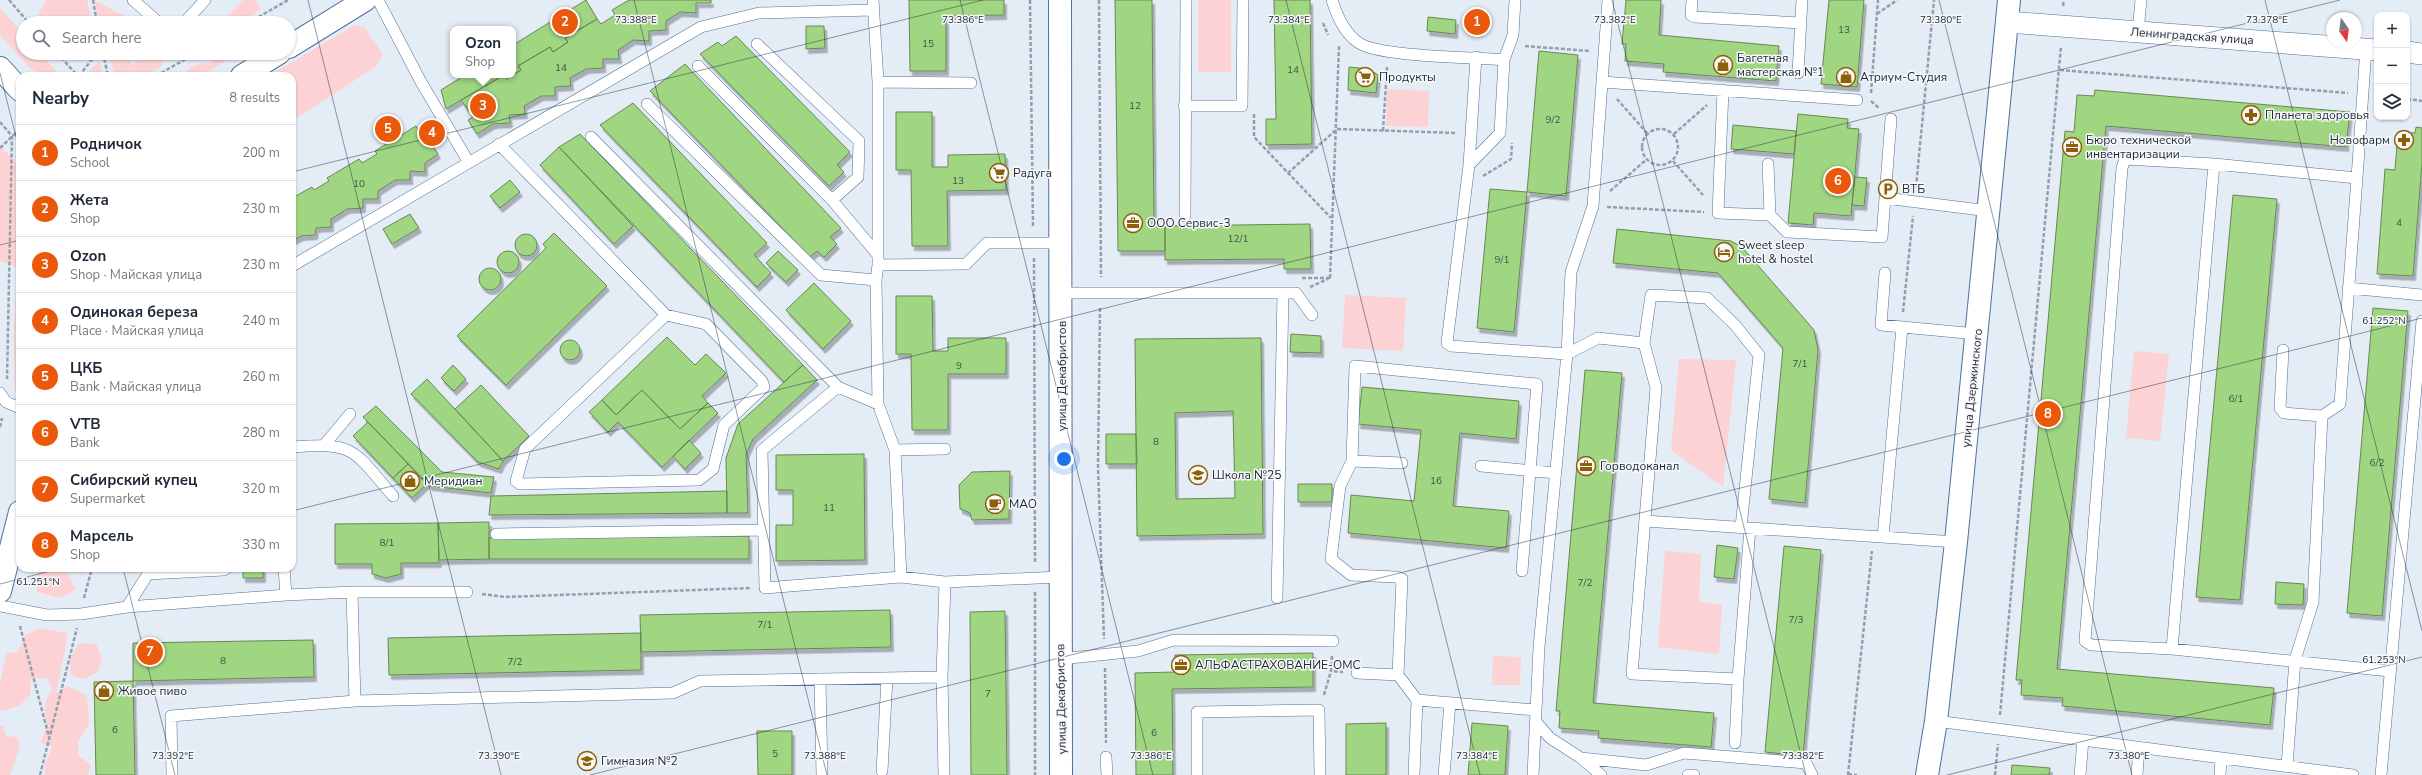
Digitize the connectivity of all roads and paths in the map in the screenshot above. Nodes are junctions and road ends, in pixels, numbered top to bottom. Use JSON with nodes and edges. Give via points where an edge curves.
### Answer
{"nodes":[{"id":1,"x":8,"y":0,"type":"edge"},
{"id":2,"x":93,"y":0,"type":"edge"},
{"id":3,"x":133,"y":0,"type":"edge"},
{"id":4,"x":205,"y":0,"type":"edge"},
{"id":5,"x":288,"y":0,"type":"edge"},
{"id":6,"x":365,"y":0,"type":"edge"},
{"id":7,"x":378,"y":0,"type":"edge"},
{"id":8,"x":1030,"y":0,"type":"edge"},
{"id":9,"x":1060,"y":0,"type":"edge"},
{"id":10,"x":1099,"y":0,"type":"edge"},
{"id":11,"x":1186,"y":0,"type":"edge"},
{"id":12,"x":1243,"y":0,"type":"edge"},
{"id":13,"x":1332,"y":0,"type":"edge"},
{"id":14,"x":1515,"y":0,"type":"edge"},
{"id":15,"x":1608,"y":0,"type":"edge"},
{"id":16,"x":1692,"y":0,"type":"edge"},
{"id":17,"x":1802,"y":0,"type":"edge"},
{"id":18,"x":1878,"y":0,"type":"edge"},
{"id":19,"x":1898,"y":0,"type":"edge"},
{"id":20,"x":1934,"y":0,"type":"edge"},
{"id":21,"x":2009,"y":0,"type":"edge"},
{"id":22,"x":2064,"y":0,"type":"edge"},
{"id":23,"x":2141,"y":0,"type":"edge"},
{"id":24,"x":873,"y":5,"type":"edge"},
{"id":25,"x":1877,"y":14,"type":"junction"},
{"id":26,"x":23,"y":16,"type":"edge"},
{"id":27,"x":96,"y":16,"type":"edge"},
{"id":28,"x":150,"y":16,"type":"edge"},
{"id":29,"x":190,"y":16,"type":"edge"},
{"id":30,"x":260,"y":16,"type":"edge"},
{"id":31,"x":2007,"y":22,"type":"junction"},
{"id":32,"x":1800,"y":23,"type":"junction"},
{"id":33,"x":2062,"y":26,"type":"junction"},
{"id":34,"x":2138,"y":32,"type":"junction"},
{"id":35,"x":296,"y":43,"type":"edge"},
{"id":36,"x":757,"y":44,"type":"dead end"},
{"id":37,"x":1339,"y":45,"type":"dead end"},
{"id":38,"x":1517,"y":46,"type":"dead end"},
{"id":39,"x":2372,"y":49,"type":"edge"},
{"id":40,"x":1387,"y":52,"type":"junction"},
{"id":41,"x":1604,"y":52,"type":"junction"},
{"id":42,"x":2410,"y":52,"type":"edge"},
{"id":43,"x":2422,"y":54,"type":"edge"},
{"id":44,"x":1476,"y":57,"type":"junction"},
{"id":45,"x":63,"y":60,"type":"edge"},
{"id":46,"x":91,"y":60,"type":"edge"},
{"id":47,"x":105,"y":60,"type":"edge"},
{"id":48,"x":184,"y":60,"type":"edge"},
{"id":49,"x":268,"y":60,"type":"edge"},
{"id":50,"x":1504,"y":60,"type":"junction"},
{"id":51,"x":698,"y":66,"type":"dead end"},
{"id":52,"x":0,"y":68,"type":"edge"},
{"id":53,"x":2060,"y":70,"type":"junction"},
{"id":54,"x":74,"y":72,"type":"edge"},
{"id":55,"x":81,"y":72,"type":"edge"},
{"id":56,"x":107,"y":72,"type":"edge"},
{"id":57,"x":163,"y":72,"type":"edge"},
{"id":58,"x":248,"y":72,"type":"edge"},
{"id":59,"x":1798,"y":73,"type":"dead end"},
{"id":60,"x":878,"y":82,"type":"junction"},
{"id":61,"x":1602,"y":82,"type":"junction"},
{"id":62,"x":971,"y":83,"type":"dead end"},
{"id":63,"x":16,"y":86,"type":"edge"},
{"id":64,"x":1723,"y":90,"type":"junction"},
{"id":65,"x":2363,"y":95,"type":"junction"},
{"id":66,"x":2410,"y":99,"type":"edge"},
{"id":67,"x":1857,"y":100,"type":"joint"},
{"id":68,"x":1871,"y":101,"type":"junction"},
{"id":69,"x":2422,"y":101,"type":"edge"},
{"id":70,"x":647,"y":104,"type":"dead end"},
{"id":71,"x":1184,"y":106,"type":"junction"},
{"id":72,"x":1254,"y":107,"type":"dead end"},
{"id":73,"x":1891,"y":120,"type":"joint"},
{"id":74,"x":0,"y":122,"type":"edge"},
{"id":75,"x":1337,"y":129,"type":"junction"},
{"id":76,"x":1383,"y":131,"type":"junction"},
{"id":77,"x":16,"y":132,"type":"edge"},
{"id":78,"x":1647,"y":133,"type":"junction"},
{"id":79,"x":1471,"y":134,"type":"junction"},
{"id":80,"x":1674,"y":134,"type":"junction"},
{"id":81,"x":12,"y":136,"type":"junction"},
{"id":82,"x":592,"y":136,"type":"dead end"},
{"id":83,"x":1513,"y":136,"type":"dead end"},
{"id":84,"x":499,"y":144,"type":"junction"},
{"id":85,"x":0,"y":148,"type":"edge"},
{"id":86,"x":1646,"y":160,"type":"junction"},
{"id":87,"x":1673,"y":161,"type":"junction"},
{"id":88,"x":468,"y":162,"type":"junction"},
{"id":89,"x":1768,"y":164,"type":"dead end"},
{"id":90,"x":2214,"y":164,"type":"junction"},
{"id":91,"x":1468,"y":165,"type":"junction"},
{"id":92,"x":1288,"y":173,"type":"junction"},
{"id":93,"x":2357,"y":178,"type":"junction"},
{"id":94,"x":1480,"y":179,"type":"dead end"},
{"id":95,"x":1885,"y":198,"type":"junction"},
{"id":96,"x":832,"y":200,"type":"junction"},
{"id":97,"x":1914,"y":201,"type":"junction"},
{"id":98,"x":1593,"y":206,"type":"junction"},
{"id":99,"x":1989,"y":211,"type":"junction"},
{"id":100,"x":1718,"y":213,"type":"junction"},
{"id":101,"x":1770,"y":215,"type":"junction"},
{"id":102,"x":1185,"y":216,"type":"dead end"},
{"id":103,"x":1332,"y":218,"type":"junction"},
{"id":104,"x":1034,"y":243,"type":"junction"},
{"id":105,"x":1060,"y":243,"type":"junction"},
{"id":106,"x":878,"y":260,"type":"junction"},
{"id":107,"x":296,"y":264,"type":"edge"},
{"id":108,"x":1885,"y":273,"type":"dead end"},
{"id":109,"x":876,"y":280,"type":"junction"},
{"id":110,"x":2348,"y":288,"type":"junction"},
{"id":111,"x":1061,"y":293,"type":"junction"},
{"id":112,"x":1101,"y":293,"type":"junction"},
{"id":113,"x":1283,"y":293,"type":"junction"},
{"id":114,"x":1296,"y":293,"type":"junction"},
{"id":115,"x":2422,"y":295,"type":"edge"},
{"id":116,"x":666,"y":315,"type":"junction"},
{"id":117,"x":1312,"y":315,"type":"dead end"},
{"id":118,"x":2422,"y":321,"type":"edge"},
{"id":119,"x":1902,"y":327,"type":"junction"},
{"id":120,"x":1977,"y":334,"type":"junction"},
{"id":121,"x":1644,"y":343,"type":"junction"},
{"id":122,"x":2283,"y":350,"type":"dead end"},
{"id":123,"x":1567,"y":354,"type":"junction"},
{"id":124,"x":838,"y":387,"type":"junction"},
{"id":125,"x":3,"y":398,"type":"edge"},
{"id":126,"x":878,"y":404,"type":"junction"},
{"id":127,"x":16,"y":406,"type":"edge"},
{"id":128,"x":350,"y":414,"type":"dead end"},
{"id":129,"x":2322,"y":416,"type":"junction"},
{"id":130,"x":0,"y":427,"type":"edge"},
{"id":131,"x":325,"y":444,"type":"junction"},
{"id":132,"x":296,"y":447,"type":"edge"},
{"id":133,"x":945,"y":449,"type":"dead end"},
{"id":134,"x":895,"y":450,"type":"junction"},
{"id":135,"x":1352,"y":460,"type":"junction"},
{"id":136,"x":1402,"y":463,"type":"dead end"},
{"id":137,"x":1481,"y":466,"type":"dead end"},
{"id":138,"x":1529,"y":470,"type":"junction"},
{"id":139,"x":1556,"y":473,"type":"junction"},
{"id":140,"x":393,"y":496,"type":"dead end"},
{"id":141,"x":1645,"y":521,"type":"junction"},
{"id":142,"x":1745,"y":527,"type":"junction"},
{"id":143,"x":16,"y":528,"type":"edge"},
{"id":144,"x":764,"y":530,"type":"junction"},
{"id":145,"x":496,"y":534,"type":"dead end"},
{"id":146,"x":1878,"y":537,"type":"junction"},
{"id":147,"x":1956,"y":542,"type":"junction"},
{"id":148,"x":1522,"y":571,"type":"dead end"},
{"id":149,"x":91,"y":572,"type":"edge"},
{"id":150,"x":174,"y":572,"type":"edge"},
{"id":151,"x":284,"y":572,"type":"edge"},
{"id":152,"x":901,"y":577,"type":"junction"},
{"id":153,"x":1035,"y":577,"type":"junction"},
{"id":154,"x":1060,"y":577,"type":"junction"},
{"id":155,"x":944,"y":582,"type":"junction"},
{"id":156,"x":765,"y":588,"type":"junction"},
{"id":157,"x":0,"y":590,"type":"edge"},
{"id":158,"x":352,"y":592,"type":"junction"},
{"id":159,"x":467,"y":592,"type":"joint"},
{"id":160,"x":286,"y":595,"type":"junction"},
{"id":161,"x":1277,"y":598,"type":"dead end"},
{"id":162,"x":0,"y":606,"type":"edge"},
{"id":163,"x":127,"y":607,"type":"junction"},
{"id":164,"x":81,"y":614,"type":"junction"},
{"id":165,"x":19,"y":621,"type":"dead end"},
{"id":166,"x":1333,"y":641,"type":"joint"},
{"id":167,"x":2172,"y":649,"type":"junction"},
{"id":168,"x":1104,"y":654,"type":"junction"},
{"id":169,"x":1060,"y":659,"type":"junction"},
{"id":170,"x":2295,"y":660,"type":"junction"},
{"id":171,"x":1332,"y":671,"type":"junction"},
{"id":172,"x":2390,"y":671,"type":"junction"},
{"id":173,"x":1357,"y":673,"type":"joint"},
{"id":174,"x":1398,"y":675,"type":"junction"},
{"id":175,"x":942,"y":677,"type":"junction"},
{"id":176,"x":887,"y":678,"type":"junction"},
{"id":177,"x":820,"y":679,"type":"junction"},
{"id":178,"x":1738,"y":679,"type":"junction"},
{"id":179,"x":1416,"y":700,"type":"junction"},
{"id":180,"x":355,"y":701,"type":"junction"},
{"id":181,"x":1450,"y":703,"type":"junction"},
{"id":182,"x":1319,"y":710,"type":"junction"},
{"id":183,"x":1536,"y":710,"type":"junction"},
{"id":184,"x":1936,"y":721,"type":"junction"},
{"id":185,"x":1536,"y":722,"type":"junction"},
{"id":186,"x":1999,"y":729,"type":"junction"},
{"id":187,"x":49,"y":737,"type":"junction"},
{"id":188,"x":2083,"y":740,"type":"junction"},
{"id":189,"x":1735,"y":743,"type":"dead end"},
{"id":190,"x":2139,"y":747,"type":"junction"},
{"id":191,"x":1106,"y":757,"type":"joint"},
{"id":192,"x":1582,"y":758,"type":"junction"},
{"id":193,"x":2221,"y":758,"type":"junction"},
{"id":194,"x":2287,"y":766,"type":"junction"},
{"id":195,"x":882,"y":771,"type":"dead end"},
{"id":196,"x":1848,"y":774,"type":"edge"},
{"id":197,"x":2339,"y":774,"type":"edge"},
{"id":198,"x":40,"y":775,"type":"edge"},
{"id":199,"x":172,"y":775,"type":"edge"},
{"id":200,"x":822,"y":775,"type":"edge"},
{"id":201,"x":944,"y":775,"type":"edge"},
{"id":202,"x":1035,"y":775,"type":"edge"},
{"id":203,"x":1061,"y":775,"type":"edge"},
{"id":204,"x":1107,"y":775,"type":"edge"},
{"id":205,"x":1197,"y":775,"type":"edge"},
{"id":206,"x":1320,"y":775,"type":"edge"},
{"id":207,"x":1414,"y":775,"type":"edge"},
{"id":208,"x":1444,"y":775,"type":"edge"},
{"id":209,"x":1533,"y":775,"type":"edge"},
{"id":210,"x":1601,"y":775,"type":"edge"},
{"id":211,"x":1688,"y":775,"type":"edge"},
{"id":212,"x":1694,"y":775,"type":"edge"},
{"id":213,"x":1812,"y":775,"type":"edge"},
{"id":214,"x":1857,"y":775,"type":"edge"},
{"id":215,"x":1927,"y":775,"type":"edge"},
{"id":216,"x":1995,"y":775,"type":"edge"},
{"id":217,"x":2080,"y":775,"type":"edge"},
{"id":218,"x":2137,"y":775,"type":"edge"},
{"id":219,"x":2220,"y":775,"type":"edge"},
{"id":220,"x":2353,"y":775,"type":"edge"},
{"id":221,"x":2381,"y":775,"type":"edge"}],
"edges":[{"from":1,"to":26,"type":"path"},
{"from":2,"to":27,"type":"path"},
{"from":3,"to":28,"type":"lane"},
{"from":4,"to":29,"type":"lane"},
{"from":5,"to":30,"type":"path"},
{"from":6,"to":35,"type":"main road"},
{"from":7,"to":88,"type":"lane","via":[[421,82]]},
{"from":8,"to":104,"type":"path"},
{"from":9,"to":105,"type":"main road","name":"улица Декабристов"},
{"from":10,"to":112,"type":"path"},
{"from":11,"to":71,"type":"lane"},
{"from":12,"to":71,"type":"lane","via":[[1242,106]]},
{"from":13,"to":40,"type":"lane","via":[[1337,18],[1359,44]]},
{"from":14,"to":50,"type":"lane","via":[[1513,35]]},
{"from":15,"to":41,"type":"lane"},
{"from":16,"to":32,"type":"lane","via":[[1691,15],[1695,17]]},
{"from":17,"to":32,"type":"lane"},
{"from":18,"to":25,"type":"path"},
{"from":19,"to":25,"type":"path"},
{"from":20,"to":97,"type":"path"},
{"from":21,"to":31,"type":"main road","name":"улица Дзержинского"},
{"from":22,"to":33,"type":"path"},
{"from":23,"to":34,"type":"lane"},
{"from":24,"to":60,"type":"lane"},
{"from":24,"to":84,"type":"lane","via":[[758,13],[701,26]]},
{"from":25,"to":68,"type":"path"},
{"from":31,"to":33,"type":"street","name":"Ленинградская улица"},
{"from":31,"to":99,"type":"main road","name":"улица Дзержинского"},
{"from":32,"to":59,"type":"lane"},
{"from":33,"to":34,"type":"street","name":"Ленинградская улица"},
{"from":33,"to":53,"type":"path"},
{"from":34,"to":39,"type":"street","name":"Ленинградская улица"},
{"from":36,"to":96,"type":"lane","via":[[859,141],[858,177]]},
{"from":37,"to":75,"type":"path"},
{"from":38,"to":41,"type":"path"},
{"from":39,"to":65,"type":"lane"},
{"from":40,"to":44,"type":"lane"},
{"from":40,"to":76,"type":"path"},
{"from":41,"to":61,"type":"lane"},
{"from":42,"to":43,"type":"street"},
{"from":44,"to":50,"type":"lane"},
{"from":44,"to":79,"type":"lane"},
{"from":45,"to":54,"type":"path"},
{"from":46,"to":55,"type":"path"},
{"from":47,"to":56,"type":"path"},
{"from":48,"to":57,"type":"path"},
{"from":49,"to":58,"type":"main road"},
{"from":50,"to":91,"type":"lane","via":[[1500,133]]},
{"from":51,"to":96,"type":"lane"},
{"from":52,"to":63,"type":"main road"},
{"from":53,"to":65,"type":"path"},
{"from":53,"to":186,"type":"path"},
{"from":60,"to":62,"type":"lane"},
{"from":60,"to":106,"type":"lane"},
{"from":61,"to":64,"type":"lane"},
{"from":61,"to":78,"type":"path"},
{"from":61,"to":98,"type":"lane"},
{"from":64,"to":67,"type":"lane"},
{"from":64,"to":80,"type":"path"},
{"from":64,"to":100,"type":"lane"},
{"from":65,"to":93,"type":"lane"},
{"from":66,"to":69,"type":"path"},
{"from":67,"to":68,"type":"path"},
{"from":68,"to":73,"type":"path"},
{"from":70,"to":109,"type":"lane","via":[[821,275]]},
{"from":71,"to":102,"type":"lane"},
{"from":72,"to":92,"type":"path","via":[[1254,137]]},
{"from":73,"to":95,"type":"lane"},
{"from":74,"to":81,"type":"path"},
{"from":75,"to":76,"type":"path"},
{"from":75,"to":92,"type":"path"},
{"from":75,"to":103,"type":"path"},
{"from":76,"to":79,"type":"path"},
{"from":77,"to":81,"type":"path"},
{"from":78,"to":80,"type":"path","via":[[1661,128]]},
{"from":78,"to":86,"type":"path","via":[[1641,146]]},
{"from":79,"to":91,"type":"lane"},
{"from":80,"to":87,"type":"path","via":[[1679,148]]},
{"from":81,"to":85,"type":"path"},
{"from":81,"to":125,"type":"path"},
{"from":82,"to":124,"type":"lane"},
{"from":83,"to":94,"type":"path","via":[[1512,159]]},
{"from":84,"to":88,"type":"lane"},
{"from":84,"to":116,"type":"lane"},
{"from":86,"to":87,"type":"path","via":[[1659,166]]},
{"from":86,"to":98,"type":"path"},
{"from":87,"to":100,"type":"path"},
{"from":88,"to":107,"type":"lane"},
{"from":89,"to":101,"type":"lane"},
{"from":90,"to":93,"type":"lane"},
{"from":90,"to":167,"type":"lane"},
{"from":90,"to":167,"type":"lane","via":[[2134,158],[2125,159],[2122,168],[2085,641],[2091,644]]},
{"from":91,"to":123,"type":"lane","via":[[1447,343],[1451,346]]},
{"from":92,"to":103,"type":"path"},
{"from":93,"to":110,"type":"lane"},
{"from":95,"to":97,"type":"lane"},
{"from":95,"to":101,"type":"lane","via":[[1882,236],[1787,232]]},
{"from":96,"to":106,"type":"lane"},
{"from":97,"to":99,"type":"lane"},
{"from":97,"to":119,"type":"path"},
{"from":98,"to":100,"type":"path"},
{"from":98,"to":123,"type":"lane","via":[[1571,272]]},
{"from":99,"to":120,"type":"main road","name":"улица Дзержинского"},
{"from":100,"to":101,"type":"lane"},
{"from":103,"to":114,"type":"path","via":[[1330,278]]},
{"from":104,"to":105,"type":"lane"},
{"from":104,"to":106,"type":"lane","via":[[987,243],[966,264]]},
{"from":104,"to":153,"type":"path"},
{"from":105,"to":111,"type":"main road","name":"улица Декабристов"},
{"from":106,"to":109,"type":"lane"},
{"from":108,"to":119,"type":"lane","via":[[1881,326]]},
{"from":109,"to":126,"type":"lane"},
{"from":110,"to":115,"type":"lane"},
{"from":110,"to":129,"type":"lane","via":[[2340,404]]},
{"from":111,"to":112,"type":"lane"},
{"from":111,"to":154,"type":"main road","name":"улица Декабристов"},
{"from":112,"to":113,"type":"lane"},
{"from":112,"to":168,"type":"path","via":[[1098,467]]},
{"from":113,"to":114,"type":"lane"},
{"from":113,"to":161,"type":"lane"},
{"from":114,"to":117,"type":"lane"},
{"from":116,"to":116,"type":"lane","via":[[706,324],[762,381],[764,387],[724,425],[713,469],[699,480],[520,484],[516,481],[525,449]]},
{"from":118,"to":172,"type":"lane"},
{"from":119,"to":120,"type":"lane"},
{"from":119,"to":146,"type":"lane"},
{"from":120,"to":147,"type":"main road","name":"улица Дзержинского"},
{"from":121,"to":123,"type":"lane","via":[[1598,338]]},
{"from":121,"to":141,"type":"lane","via":[[1656,388]]},
{"from":121,"to":142,"type":"lane","via":[[1651,295],[1707,298],[1735,325],[1759,355]]},
{"from":122,"to":129,"type":"lane","via":[[2280,408],[2284,413]]},
{"from":123,"to":139,"type":"lane"},
{"from":124,"to":126,"type":"lane"},
{"from":124,"to":144,"type":"lane","via":[[762,450]]},
{"from":125,"to":127,"type":"lane"},
{"from":125,"to":130,"type":"path"},
{"from":126,"to":134,"type":"lane"},
{"from":128,"to":131,"type":"lane"},
{"from":129,"to":170,"type":"lane","via":[[2312,602]]},
{"from":131,"to":132,"type":"lane"},
{"from":131,"to":140,"type":"lane","via":[[343,447],[356,453]]},
{"from":133,"to":134,"type":"lane"},
{"from":134,"to":152,"type":"lane"},
{"from":135,"to":136,"type":"lane"},
{"from":135,"to":138,"type":"lane","via":[[1356,366],[1537,384]]},
{"from":135,"to":174,"type":"lane","via":[[1340,486],[1331,559],[1351,575],[1402,579]]},
{"from":137,"to":138,"type":"lane"},
{"from":138,"to":139,"type":"lane"},
{"from":138,"to":148,"type":"lane"},
{"from":139,"to":183,"type":"lane","via":[[1539,647]]},
{"from":141,"to":142,"type":"lane"},
{"from":141,"to":178,"type":"lane","via":[[1632,674]]},
{"from":142,"to":146,"type":"lane"},
{"from":142,"to":178,"type":"lane"},
{"from":143,"to":157,"type":"main road"},
{"from":144,"to":145,"type":"lane"},
{"from":144,"to":156,"type":"lane"},
{"from":146,"to":147,"type":"lane"},
{"from":146,"to":196,"type":"path"},
{"from":147,"to":184,"type":"main road","name":"улица Дзержинского"},
{"from":149,"to":164,"type":"path"},
{"from":150,"to":163,"type":"lane","via":[[148,574]]},
{"from":151,"to":160,"type":"lane"},
{"from":152,"to":155,"type":"lane"},
{"from":152,"to":156,"type":"lane"},
{"from":153,"to":154,"type":"lane"},
{"from":153,"to":155,"type":"lane"},
{"from":153,"to":202,"type":"path"},
{"from":154,"to":169,"type":"main road","name":"улица Декабристов"},
{"from":155,"to":175,"type":"lane"},
{"from":156,"to":159,"type":"path","via":[[505,597]]},
{"from":158,"to":159,"type":"lane"},
{"from":158,"to":160,"type":"lane"},
{"from":158,"to":180,"type":"lane"},
{"from":160,"to":163,"type":"lane"},
{"from":162,"to":164,"type":"lane","via":[[47,615]]},
{"from":163,"to":164,"type":"lane"},
{"from":164,"to":187,"type":"path"},
{"from":165,"to":187,"type":"path"},
{"from":166,"to":168,"type":"lane","via":[[1174,640],[1138,651]]},
{"from":166,"to":171,"type":"path"},
{"from":167,"to":170,"type":"lane"},
{"from":168,"to":169,"type":"lane"},
{"from":168,"to":191,"type":"path"},
{"from":169,"to":203,"type":"main road","name":"улица Декабристов"},
{"from":170,"to":172,"type":"lane"},
{"from":170,"to":194,"type":"lane"},
{"from":171,"to":173,"type":"path"},
{"from":171,"to":182,"type":"path"},
{"from":172,"to":221,"type":"lane"},
{"from":173,"to":174,"type":"lane"},
{"from":174,"to":179,"type":"lane"},
{"from":175,"to":176,"type":"lane"},
{"from":175,"to":201,"type":"lane"},
{"from":176,"to":177,"type":"lane"},
{"from":176,"to":195,"type":"lane"},
{"from":177,"to":180,"type":"lane","via":[[700,681],[673,693]]},
{"from":177,"to":200,"type":"lane"},
{"from":178,"to":189,"type":"lane"},
{"from":179,"to":181,"type":"lane"},
{"from":179,"to":207,"type":"lane"},
{"from":180,"to":199,"type":"lane","via":[[171,716]]},
{"from":181,"to":183,"type":"lane"},
{"from":181,"to":208,"type":"lane"},
{"from":182,"to":205,"type":"lane","via":[[1197,712]]},
{"from":182,"to":206,"type":"lane"},
{"from":183,"to":185,"type":"lane"},
{"from":184,"to":186,"type":"lane"},
{"from":184,"to":215,"type":"main road","name":"улица Дзержинского"},
{"from":185,"to":192,"type":"lane","via":[[1550,738]]},
{"from":185,"to":209,"type":"lane"},
{"from":186,"to":188,"type":"lane"},
{"from":186,"to":216,"type":"path"},
{"from":187,"to":198,"type":"path"},
{"from":188,"to":190,"type":"lane"},
{"from":188,"to":217,"type":"lane"},
{"from":190,"to":193,"type":"lane"},
{"from":190,"to":218,"type":"lane"},
{"from":191,"to":204,"type":"lane"},
{"from":192,"to":210,"type":"lane"},
{"from":192,"to":213,"type":"lane","via":[[1646,765],[1684,753],[1806,763]]},
{"from":193,"to":194,"type":"lane"},
{"from":193,"to":219,"type":"lane"},
{"from":194,"to":197,"type":"lane"},
{"from":196,"to":214,"type":"path"},
{"from":197,"to":220,"type":"lane"},
{"from":211,"to":212,"type":"lane"}]}
